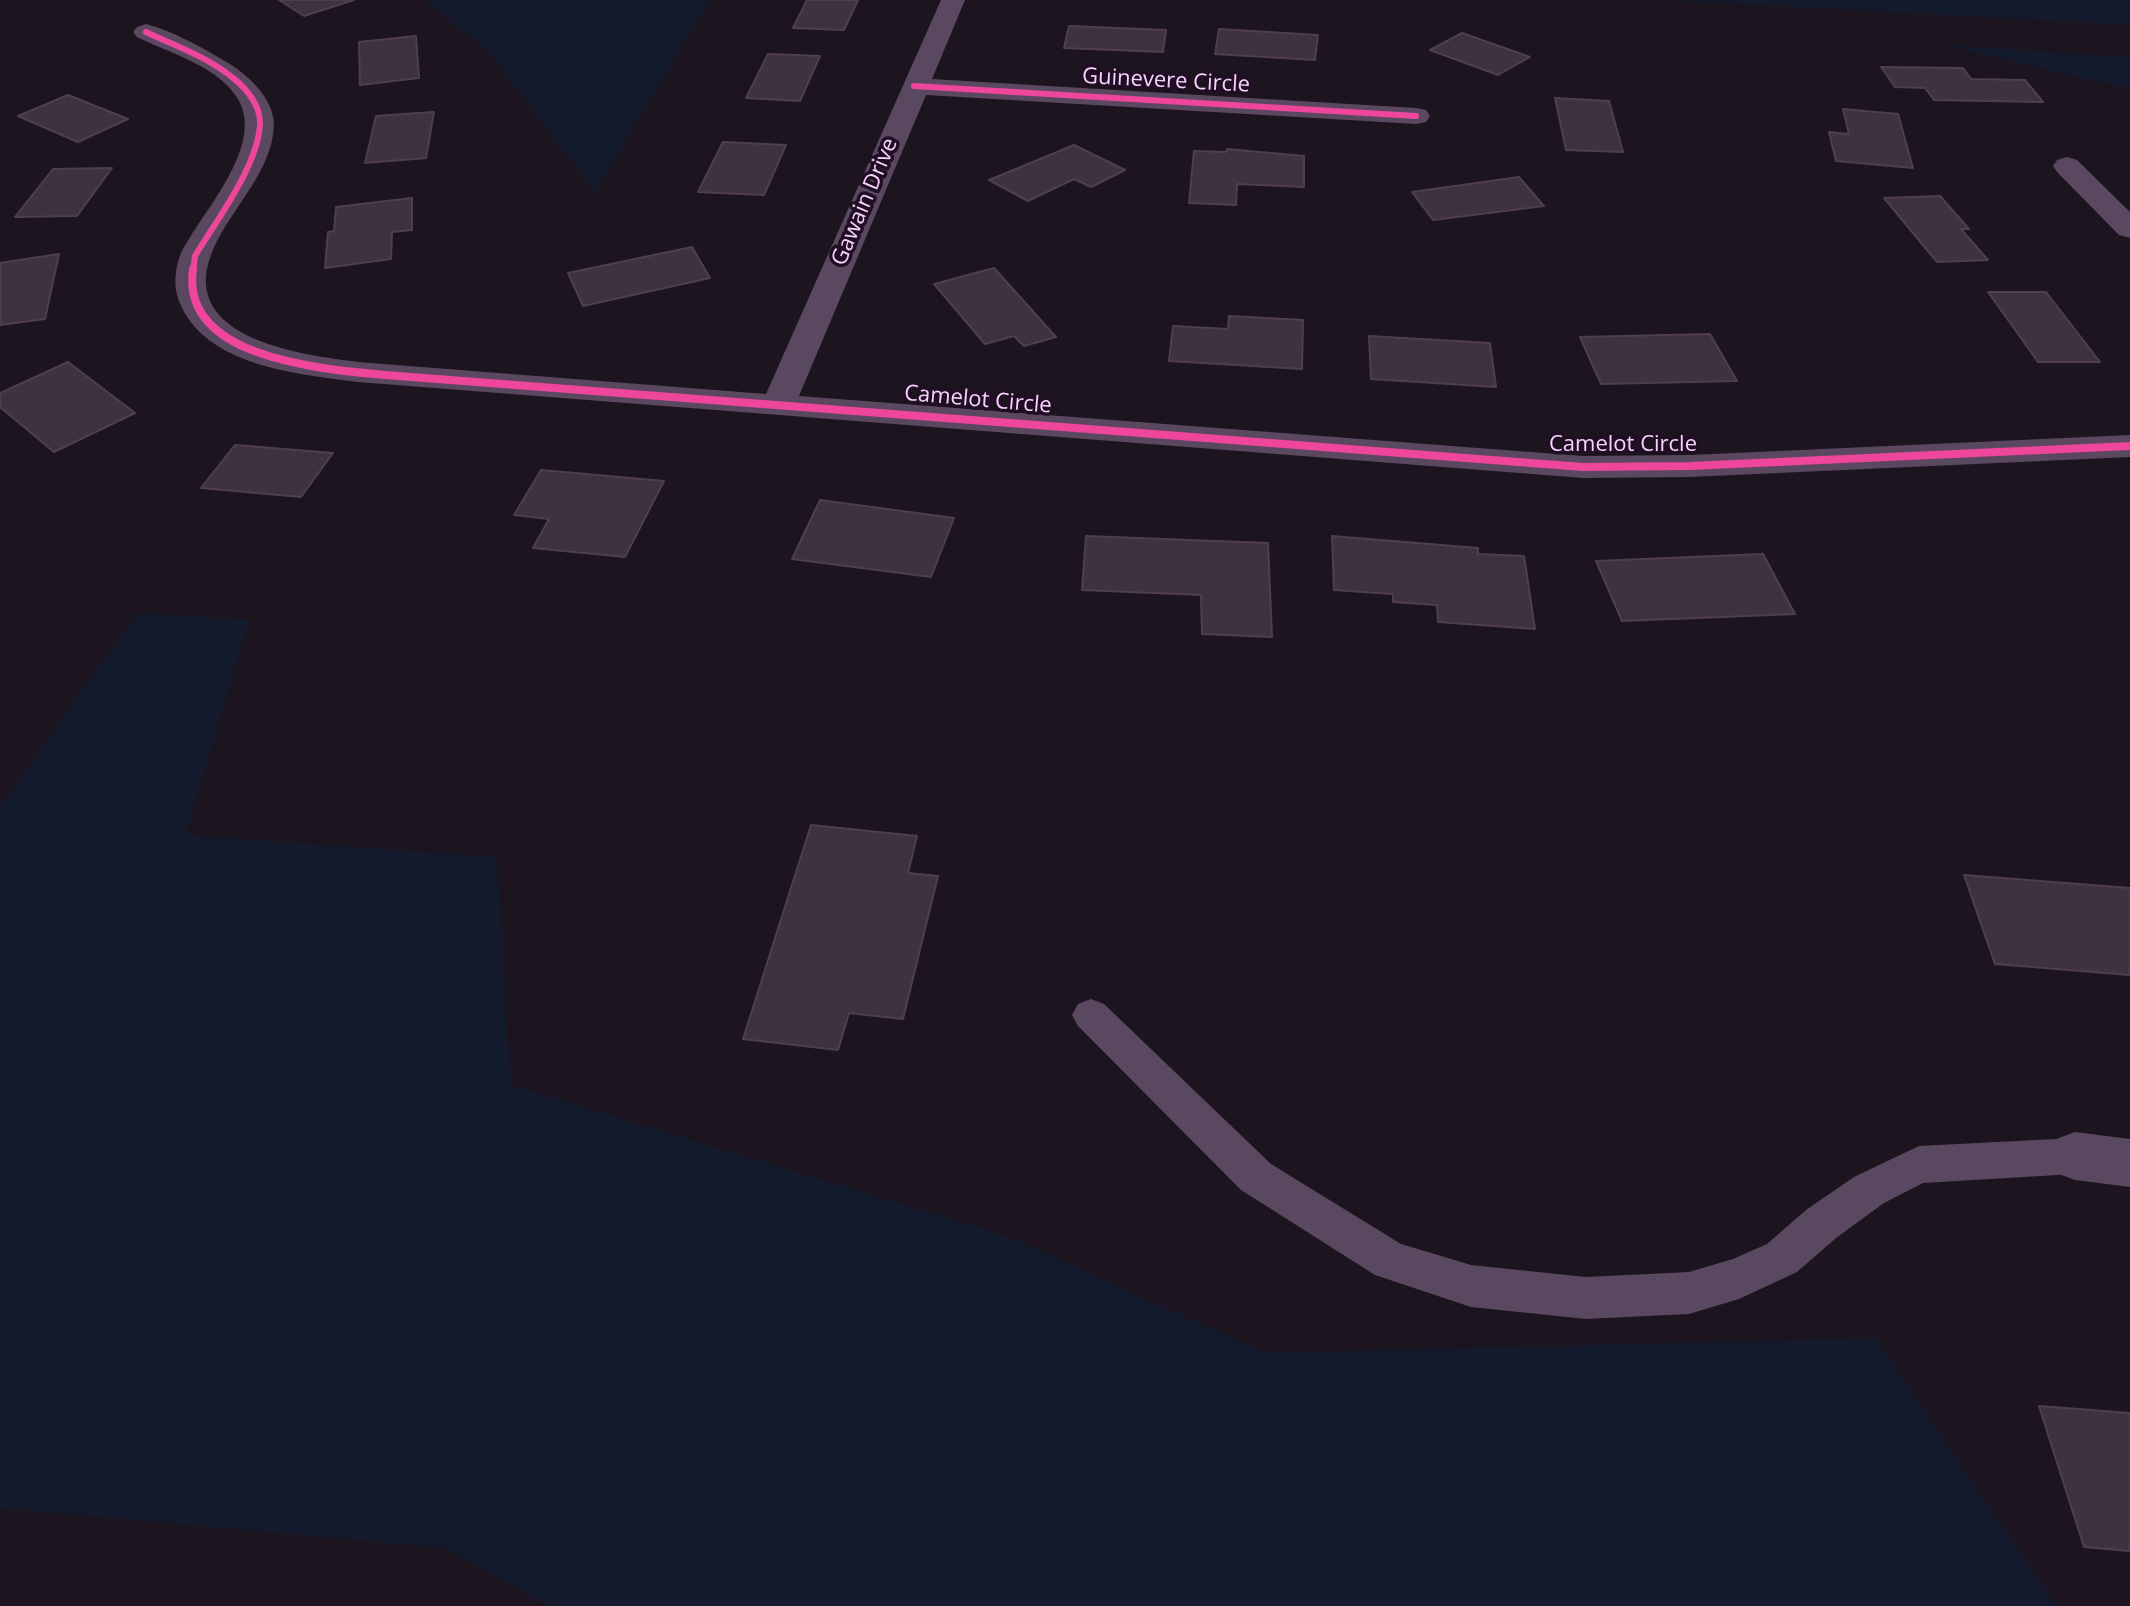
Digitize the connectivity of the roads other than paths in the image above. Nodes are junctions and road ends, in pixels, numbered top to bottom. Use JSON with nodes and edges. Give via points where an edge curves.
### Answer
{"nodes":[{"id":1,"x":953,"y":0,"type":"edge"},
{"id":2,"x":146,"y":32,"type":"dead end"},
{"id":3,"x":914,"y":86,"type":"junction"},
{"id":4,"x":1416,"y":116,"type":"dead end"},
{"id":5,"x":2067,"y":166,"type":"dead end"},
{"id":6,"x":2130,"y":229,"type":"edge"},
{"id":7,"x":779,"y":404,"type":"junction"},
{"id":8,"x":2130,"y":446,"type":"edge"},
{"id":9,"x":1091,"y":1015,"type":"dead end"},
{"id":10,"x":2075,"y":1156,"type":"joint"},
{"id":11,"x":2130,"y":1163,"type":"edge"}],
"edges":[{"from":1,"to":3,"type":"street","name":"Gawain Drive"},
{"from":2,"to":7,"type":"street","name":"Camelot Circle","via":[[235,80],[253,102],[260,122],[244,171],[189,271],[200,315],[218,333],[242,347],[335,370]]},
{"from":3,"to":4,"type":"street","name":"Guinevere Circle"},
{"from":3,"to":7,"type":"street","name":"Gawain Drive"},
{"from":5,"to":6,"type":"street"},
{"from":7,"to":8,"type":"street","name":"Camelot Circle","via":[[1583,467]]},
{"from":9,"to":10,"type":"lane","via":[[1256,1177],[1390,1261],[1471,1286],[1586,1298],[1689,1293],[1782,1258],[1869,1190],[1919,1165]]},
{"from":10,"to":11,"type":"street"}]}
